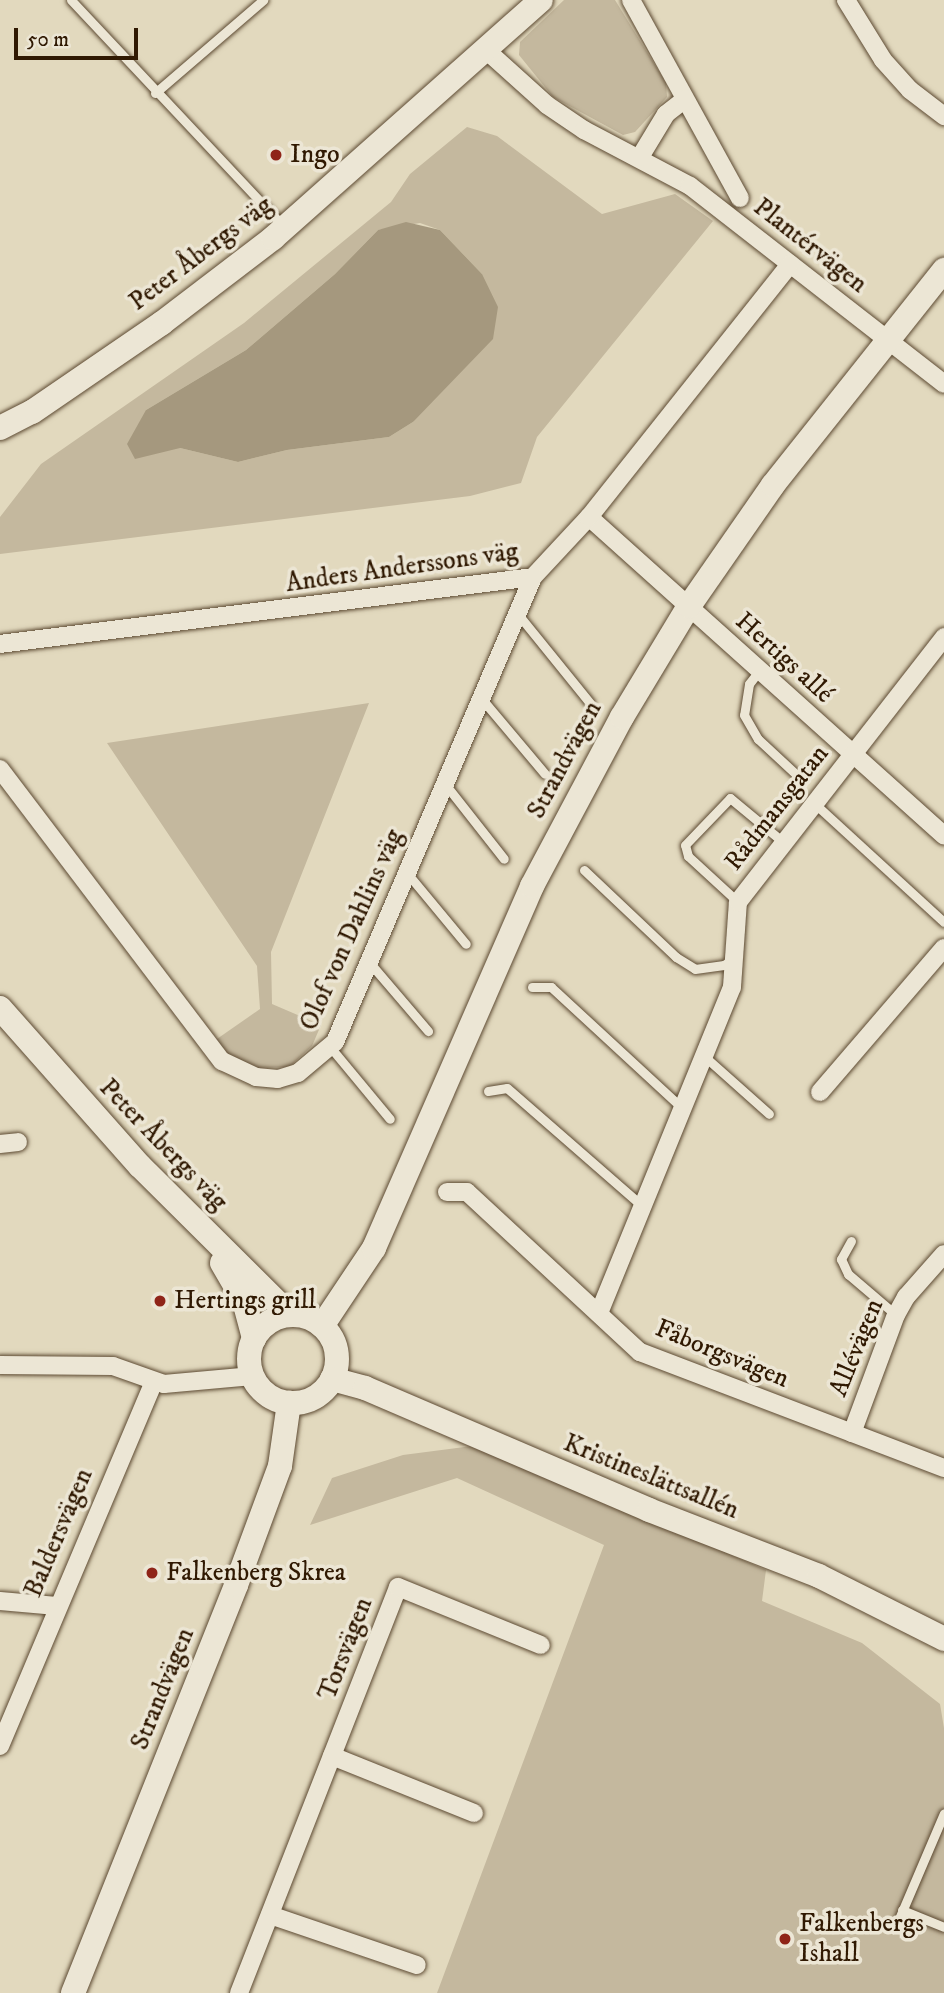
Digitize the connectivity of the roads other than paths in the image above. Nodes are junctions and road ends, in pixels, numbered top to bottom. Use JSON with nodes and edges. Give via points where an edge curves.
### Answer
{"nodes":[{"id":1,"x":71,"y":0,"type":"edge"},
{"id":2,"x":263,"y":0,"type":"edge"},
{"id":3,"x":541,"y":0,"type":"edge"},
{"id":4,"x":631,"y":0,"type":"edge"},
{"id":5,"x":846,"y":0,"type":"edge"},
{"id":6,"x":486,"y":50,"type":"junction"},
{"id":7,"x":155,"y":93,"type":"junction"},
{"id":8,"x":685,"y":99,"type":"junction"},
{"id":9,"x":944,"y":116,"type":"edge"},
{"id":10,"x":640,"y":157,"type":"junction"},
{"id":11,"x":740,"y":198,"type":"dead end"},
{"id":12,"x":285,"y":228,"type":"junction"},
{"id":13,"x":790,"y":264,"type":"junction"},
{"id":14,"x":944,"y":270,"type":"edge"},
{"id":15,"x":889,"y":340,"type":"junction"},
{"id":16,"x":944,"y":384,"type":"edge"},
{"id":17,"x":3,"y":431,"type":"edge"},
{"id":18,"x":589,"y":517,"type":"junction"},
{"id":19,"x":533,"y":577,"type":"junction"},
{"id":20,"x":689,"y":606,"type":"junction"},
{"id":21,"x":517,"y":613,"type":"junction"},
{"id":22,"x":944,"y":637,"type":"edge"},
{"id":23,"x":0,"y":644,"type":"edge"},
{"id":24,"x":760,"y":671,"type":"junction"},
{"id":25,"x":481,"y":698,"type":"junction"},
{"id":26,"x":590,"y":703,"type":"dead end"},
{"id":27,"x":852,"y":754,"type":"junction"},
{"id":28,"x":0,"y":769,"type":"edge"},
{"id":29,"x":545,"y":774,"type":"dead end"},
{"id":30,"x":798,"y":776,"type":"dead end"},
{"id":31,"x":445,"y":784,"type":"junction"},
{"id":32,"x":814,"y":803,"type":"junction"},
{"id":33,"x":944,"y":836,"type":"edge"},
{"id":34,"x":783,"y":842,"type":"junction"},
{"id":35,"x":504,"y":859,"type":"dead end"},
{"id":36,"x":584,"y":870,"type":"dead end"},
{"id":37,"x":407,"y":873,"type":"junction"},
{"id":38,"x":738,"y":902,"type":"junction"},
{"id":39,"x":944,"y":922,"type":"edge"},
{"id":40,"x":466,"y":944,"type":"dead end"},
{"id":41,"x":944,"y":948,"type":"edge"},
{"id":42,"x":735,"y":958,"type":"junction"},
{"id":43,"x":369,"y":962,"type":"junction"},
{"id":44,"x":532,"y":987,"type":"dead end"},
{"id":45,"x":0,"y":1008,"type":"edge"},
{"id":46,"x":0,"y":1029,"type":"edge"},
{"id":47,"x":428,"y":1031,"type":"dead end"},
{"id":48,"x":331,"y":1048,"type":"junction"},
{"id":49,"x":704,"y":1056,"type":"junction"},
{"id":50,"x":488,"y":1091,"type":"dead end"},
{"id":51,"x":820,"y":1092,"type":"dead end"},
{"id":52,"x":683,"y":1109,"type":"junction"},
{"id":53,"x":769,"y":1114,"type":"dead end"},
{"id":54,"x":390,"y":1119,"type":"dead end"},
{"id":55,"x":18,"y":1142,"type":"dead end"},
{"id":56,"x":0,"y":1144,"type":"edge"},
{"id":57,"x":447,"y":1192,"type":"dead end"},
{"id":58,"x":641,"y":1205,"type":"junction"},
{"id":59,"x":851,"y":1241,"type":"dead end"},
{"id":60,"x":944,"y":1254,"type":"edge"},
{"id":61,"x":599,"y":1313,"type":"junction"},
{"id":62,"x":290,"y":1315,"type":"junction"},
{"id":63,"x":896,"y":1315,"type":"junction"},
{"id":64,"x":322,"y":1326,"type":"junction"},
{"id":65,"x":254,"y":1339,"type":"junction"},
{"id":66,"x":0,"y":1365,"type":"edge"},
{"id":67,"x":253,"y":1376,"type":"junction"},
{"id":68,"x":332,"y":1379,"type":"junction"},
{"id":69,"x":154,"y":1381,"type":"junction"},
{"id":70,"x":289,"y":1403,"type":"junction"},
{"id":71,"x":852,"y":1433,"type":"junction"},
{"id":72,"x":944,"y":1468,"type":"edge"},
{"id":73,"x":0,"y":1601,"type":"edge"},
{"id":74,"x":57,"y":1606,"type":"junction"},
{"id":75,"x":944,"y":1639,"type":"edge"},
{"id":76,"x":541,"y":1645,"type":"dead end"},
{"id":77,"x":0,"y":1745,"type":"edge"},
{"id":78,"x":332,"y":1756,"type":"junction"},
{"id":79,"x":474,"y":1813,"type":"dead end"},
{"id":80,"x":944,"y":1813,"type":"edge"},
{"id":81,"x":902,"y":1910,"type":"junction"},
{"id":82,"x":270,"y":1915,"type":"junction"},
{"id":83,"x":898,"y":1921,"type":"dead end"},
{"id":84,"x":944,"y":1927,"type":"edge"},
{"id":85,"x":418,"y":1965,"type":"dead end"},
{"id":86,"x":73,"y":1993,"type":"edge"},
{"id":87,"x":239,"y":1993,"type":"edge"}],
"edges":[{"from":1,"to":7,"type":"lane"},
{"from":2,"to":7,"type":"lane"},
{"from":3,"to":6,"type":"street","name":"Peter Åbergs väg"},
{"from":4,"to":8,"type":"street","name":"Plantérvägen"},
{"from":5,"to":9,"type":"street","via":[[883,60],[910,90]]},
{"from":6,"to":10,"type":"street","name":"Plantérvägen","via":[[547,105],[584,130]]},
{"from":6,"to":12,"type":"street","name":"Peter Åbergs väg"},
{"from":7,"to":12,"type":"lane"},
{"from":8,"to":10,"type":"street","via":[[666,114]]},
{"from":8,"to":11,"type":"street","name":"Plantérvägen"},
{"from":10,"to":13,"type":"street","name":"Plantérvägen","via":[[690,186]]},
{"from":12,"to":17,"type":"street","name":"Peter Åbergs väg","via":[[162,323]]},
{"from":13,"to":15,"type":"street","name":"Plantérvägen"},
{"from":13,"to":18,"type":"street","name":"Anders Anderssons väg"},
{"from":14,"to":15,"type":"street","name":"Strandvägen"},
{"from":15,"to":16,"type":"street","name":"Plantérvägen"},
{"from":15,"to":20,"type":"street","name":"Strandvägen","via":[[773,485]]},
{"from":18,"to":19,"type":"street","name":"Anders Anderssons väg"},
{"from":18,"to":20,"type":"street","name":"Hertigs allé"},
{"from":19,"to":21,"type":"street","name":"Olof von Dahlins väg"},
{"from":19,"to":23,"type":"street","name":"Anders Anderssons väg"},
{"from":20,"to":24,"type":"street","name":"Hertigs allé"},
{"from":20,"to":64,"type":"street","name":"Strandvägen","via":[[576,800],[532,886],[374,1248]]},
{"from":21,"to":25,"type":"street","name":"Olof von Dahlins väg"},
{"from":21,"to":26,"type":"lane"},
{"from":22,"to":27,"type":"street","name":"Rådmansgatan"},
{"from":24,"to":27,"type":"street","name":"Hertigs allé"},
{"from":24,"to":30,"type":"lane","via":[[749,684],[744,715],[758,739]]},
{"from":25,"to":29,"type":"lane"},
{"from":25,"to":31,"type":"street","name":"Olof von Dahlins väg"},
{"from":27,"to":32,"type":"street","name":"Rådmansgatan"},
{"from":27,"to":33,"type":"street","name":"Hertigs allé"},
{"from":28,"to":48,"type":"street","name":"Olof von Dahlins väg","via":[[222,1061],[256,1077],[278,1079],[298,1073]]},
{"from":31,"to":35,"type":"lane"},
{"from":31,"to":37,"type":"street","name":"Olof von Dahlins väg"},
{"from":32,"to":34,"type":"street","name":"Rådmansgatan"},
{"from":32,"to":39,"type":"lane"},
{"from":34,"to":38,"type":"street","name":"Rådmansgatan"},
{"from":34,"to":38,"type":"lane","via":[[730,798],[685,845],[688,856]]},
{"from":36,"to":42,"type":"lane","via":[[676,957],[695,969],[724,965]]},
{"from":37,"to":40,"type":"lane"},
{"from":37,"to":43,"type":"street","name":"Olof von Dahlins väg"},
{"from":38,"to":42,"type":"street","name":"Rådmansgatan"},
{"from":41,"to":51,"type":"street"},
{"from":42,"to":49,"type":"street","name":"Rådmansgatan","via":[[732,987]]},
{"from":43,"to":47,"type":"lane"},
{"from":43,"to":48,"type":"street","name":"Olof von Dahlins väg"},
{"from":44,"to":52,"type":"lane","via":[[551,987]]},
{"from":45,"to":62,"type":"street","name":"Peter Åbergs väg","via":[[140,1166]]},
{"from":46,"to":65,"type":"street","name":"Peter Åbergs väg","via":[[227,1269],[244,1301]]},
{"from":48,"to":54,"type":"lane"},
{"from":49,"to":52,"type":"street","name":"Rådmansgatan"},
{"from":49,"to":53,"type":"lane"},
{"from":50,"to":58,"type":"lane","via":[[507,1088]]},
{"from":52,"to":58,"type":"street","name":"Rådmansgatan"},
{"from":55,"to":56,"type":"street"},
{"from":57,"to":61,"type":"street","name":"Fåborgsvägen","via":[[467,1192]]},
{"from":58,"to":61,"type":"street","name":"Rådmansgatan"},
{"from":59,"to":63,"type":"lane","via":[[841,1259],[848,1274]]},
{"from":60,"to":63,"type":"street","name":"Allévägen"},
{"from":61,"to":71,"type":"street","name":"Fåborgsvägen","via":[[640,1352]]},
{"from":62,"to":64,"type":"street"},
{"from":62,"to":65,"type":"street","via":[[271,1321]]},
{"from":63,"to":71,"type":"street","name":"Allévägen"},
{"from":64,"to":68,"type":"street","via":[[336,1351]]},
{"from":65,"to":67,"type":"street","via":[[249,1357]]},
{"from":66,"to":69,"type":"street","via":[[113,1366]]},
{"from":67,"to":69,"type":"street","via":[[179,1385]]},
{"from":67,"to":70,"type":"street","via":[[269,1396]]},
{"from":68,"to":70,"type":"street","via":[[312,1399]]},
{"from":68,"to":75,"type":"street","name":"Kristineslättsallén","via":[[365,1388],[649,1510],[819,1576]]},
{"from":69,"to":74,"type":"street","name":"Baldersvägen"},
{"from":70,"to":86,"type":"street","name":"Strandvägen","via":[[280,1466]]},
{"from":71,"to":72,"type":"street","name":"Fåborgsvägen"},
{"from":73,"to":74,"type":"street"},
{"from":74,"to":77,"type":"street","name":"Baldersvägen"},
{"from":76,"to":78,"type":"street","name":"Torsvägen","via":[[398,1587]]},
{"from":78,"to":79,"type":"street"},
{"from":78,"to":82,"type":"street","name":"Torsvägen"},
{"from":80,"to":81,"type":"lane"},
{"from":81,"to":83,"type":"lane"},
{"from":81,"to":84,"type":"lane"},
{"from":82,"to":85,"type":"street"},
{"from":82,"to":87,"type":"street","name":"Torsvägen"}]}
